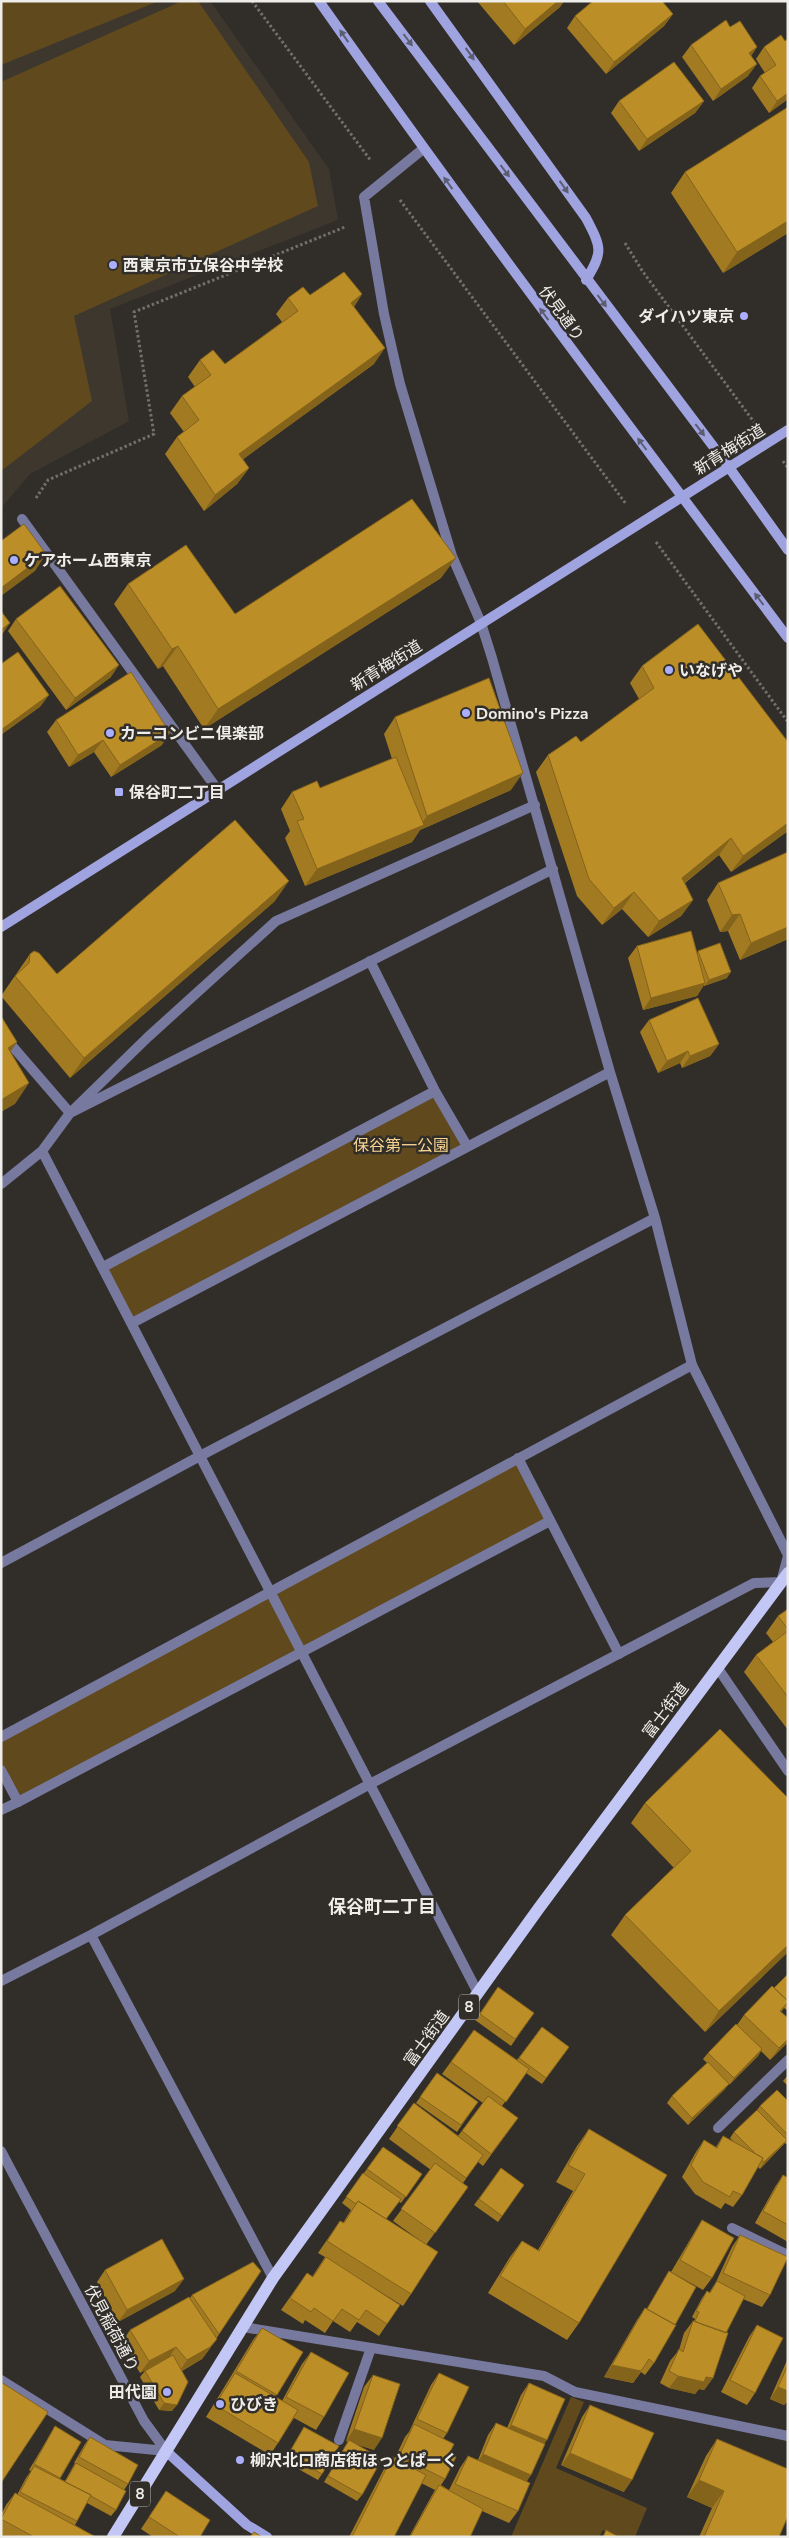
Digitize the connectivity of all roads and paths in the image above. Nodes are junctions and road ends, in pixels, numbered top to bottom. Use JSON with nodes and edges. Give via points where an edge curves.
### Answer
{"nodes":[{"id":1,"x":252,"y":1,"type":"edge"},
{"id":2,"x":319,"y":1,"type":"edge"},
{"id":3,"x":378,"y":1,"type":"edge"},
{"id":4,"x":430,"y":1,"type":"edge"},
{"id":5,"x":423,"y":148,"type":"junction"},
{"id":6,"x":385,"y":180,"type":"junction"},
{"id":7,"x":368,"y":218,"type":"junction"},
{"id":8,"x":586,"y":280,"type":"junction"},
{"id":9,"x":788,"y":430,"type":"edge"},
{"id":10,"x":728,"y":466,"type":"junction"},
{"id":11,"x":682,"y":497,"type":"junction"},
{"id":12,"x":22,"y":519,"type":"joint"},
{"id":13,"x":641,"y":522,"type":"junction"},
{"id":14,"x":788,"y":550,"type":"edge"},
{"id":15,"x":481,"y":624,"type":"junction"},
{"id":16,"x":788,"y":638,"type":"edge"},
{"id":17,"x":788,"y":722,"type":"edge"},
{"id":18,"x":217,"y":789,"type":"junction"},
{"id":19,"x":534,"y":805,"type":"junction"},
{"id":20,"x":553,"y":869,"type":"junction"},
{"id":21,"x":1,"y":927,"type":"edge"},
{"id":22,"x":370,"y":961,"type":"junction"},
{"id":23,"x":1,"y":1034,"type":"edge"},
{"id":24,"x":610,"y":1072,"type":"junction"},
{"id":25,"x":435,"y":1091,"type":"junction"},
{"id":26,"x":70,"y":1112,"type":"junction"},
{"id":27,"x":468,"y":1146,"type":"junction"},
{"id":28,"x":42,"y":1151,"type":"junction"},
{"id":29,"x":1,"y":1184,"type":"edge"},
{"id":30,"x":655,"y":1218,"type":"junction"},
{"id":31,"x":103,"y":1267,"type":"junction"},
{"id":32,"x":132,"y":1323,"type":"junction"},
{"id":33,"x":692,"y":1364,"type":"junction"},
{"id":34,"x":200,"y":1456,"type":"junction"},
{"id":35,"x":518,"y":1458,"type":"junction"},
{"id":36,"x":550,"y":1521,"type":"junction"},
{"id":37,"x":788,"y":1556,"type":"edge"},
{"id":38,"x":1,"y":1563,"type":"edge"},
{"id":39,"x":784,"y":1578,"type":"edge"},
{"id":40,"x":271,"y":1592,"type":"junction"},
{"id":41,"x":302,"y":1652,"type":"junction"},
{"id":42,"x":619,"y":1654,"type":"junction"},
{"id":43,"x":717,"y":1667,"type":"junction"},
{"id":44,"x":1,"y":1737,"type":"edge"},
{"id":45,"x":1,"y":1770,"type":"edge"},
{"id":46,"x":788,"y":1771,"type":"edge"},
{"id":47,"x":370,"y":1784,"type":"junction"},
{"id":48,"x":18,"y":1802,"type":"junction"},
{"id":49,"x":1,"y":1810,"type":"edge"},
{"id":50,"x":91,"y":1935,"type":"junction"},
{"id":51,"x":1,"y":1981,"type":"edge"},
{"id":52,"x":478,"y":1993,"type":"junction"},
{"id":53,"x":788,"y":2060,"type":"edge"},
{"id":54,"x":718,"y":2128,"type":"dead end"},
{"id":55,"x":1,"y":2151,"type":"edge"},
{"id":56,"x":732,"y":2228,"type":"dead end"},
{"id":57,"x":788,"y":2256,"type":"edge"},
{"id":58,"x":273,"y":2278,"type":"junction"},
{"id":59,"x":243,"y":2327,"type":"junction"},
{"id":60,"x":370,"y":2348,"type":"junction"},
{"id":61,"x":1,"y":2380,"type":"edge"},
{"id":62,"x":788,"y":2436,"type":"edge"},
{"id":63,"x":338,"y":2440,"type":"dead end"},
{"id":64,"x":166,"y":2451,"type":"junction"},
{"id":65,"x":113,"y":2537,"type":"edge"},
{"id":66,"x":267,"y":2537,"type":"edge"}],
"edges":[{"from":1,"to":6,"type":"path"},
{"from":5,"to":2,"type":"main road","name":"伏見通り","one_way":true},
{"from":3,"to":8,"type":"main road","one_way":true},
{"from":4,"to":8,"type":"main road","one_way":true,"via":[[586,218],[599,243],[597,263]]},
{"from":5,"to":6,"type":"street"},
{"from":11,"to":5,"type":"main road","name":"伏見通り","one_way":true},
{"from":6,"to":7,"type":"street","via":[[364,198]]},
{"from":6,"to":13,"type":"path"},
{"from":7,"to":12,"type":"path","via":[[134,312],[154,434],[48,480]]},
{"from":7,"to":15,"type":"street","via":[[400,384],[452,556]]},
{"from":8,"to":10,"type":"main road","one_way":true},
{"from":9,"to":10,"type":"main road","name":"新青梅街道"},
{"from":10,"to":11,"type":"main road","name":"新青梅街道"},
{"from":10,"to":14,"type":"main road"},
{"from":11,"to":13,"type":"main road","name":"新青梅街道"},
{"from":16,"to":11,"type":"main road","name":"伏見通り","one_way":true},
{"from":12,"to":18,"type":"street"},
{"from":13,"to":15,"type":"main road","name":"新青梅街道"},
{"from":13,"to":17,"type":"path"},
{"from":15,"to":18,"type":"main road","name":"新青梅街道"},
{"from":15,"to":19,"type":"street"},
{"from":18,"to":21,"type":"main road","name":"新青梅街道"},
{"from":19,"to":20,"type":"street"},
{"from":19,"to":26,"type":"street","via":[[276,922]]},
{"from":20,"to":22,"type":"street"},
{"from":20,"to":24,"type":"street"},
{"from":22,"to":25,"type":"street"},
{"from":22,"to":26,"type":"street"},
{"from":23,"to":26,"type":"street"},
{"from":24,"to":27,"type":"street"},
{"from":24,"to":30,"type":"street"},
{"from":25,"to":27,"type":"street"},
{"from":25,"to":31,"type":"street"},
{"from":26,"to":28,"type":"street"},
{"from":27,"to":32,"type":"street"},
{"from":28,"to":29,"type":"street"},
{"from":28,"to":31,"type":"street"},
{"from":30,"to":33,"type":"street"},
{"from":30,"to":34,"type":"street"},
{"from":31,"to":32,"type":"street"},
{"from":32,"to":34,"type":"street"},
{"from":33,"to":35,"type":"street"},
{"from":33,"to":37,"type":"street"},
{"from":34,"to":38,"type":"street"},
{"from":34,"to":40,"type":"street"},
{"from":35,"to":36,"type":"street"},
{"from":35,"to":40,"type":"street"},
{"from":36,"to":41,"type":"street"},
{"from":36,"to":42,"type":"street"},
{"from":37,"to":39,"type":"street"},
{"from":39,"to":42,"type":"street","via":[[754,1583]]},
{"from":39,"to":43,"type":"main road","name":"富士街道","number":"8"},
{"from":40,"to":41,"type":"street"},
{"from":40,"to":44,"type":"street"},
{"from":41,"to":47,"type":"street"},
{"from":41,"to":48,"type":"street"},
{"from":42,"to":47,"type":"street"},
{"from":43,"to":46,"type":"street"},
{"from":43,"to":52,"type":"main road","name":"富士街道","number":"8"},
{"from":45,"to":48,"type":"street"},
{"from":47,"to":50,"type":"street"},
{"from":47,"to":52,"type":"street"},
{"from":48,"to":49,"type":"street"},
{"from":50,"to":51,"type":"street"},
{"from":50,"to":58,"type":"street"},
{"from":52,"to":58,"type":"main road","name":"富士街道","number":"8"},
{"from":53,"to":54,"type":"street"},
{"from":55,"to":64,"type":"street","name":"伏見稲荷通り","via":[[144,2421]]},
{"from":56,"to":57,"type":"street"},
{"from":58,"to":59,"type":"main road","name":"富士街道","number":"8"},
{"from":59,"to":60,"type":"street"},
{"from":59,"to":64,"type":"main road","name":"富士街道","number":"8"},
{"from":60,"to":62,"type":"street","via":[[544,2376],[575,2392]]},
{"from":60,"to":63,"type":"street"},
{"from":61,"to":64,"type":"street","via":[[105,2445]]},
{"from":64,"to":65,"type":"main road","name":"富士街道","number":"8"},
{"from":64,"to":66,"type":"main road","name":"伏見稲荷通り","via":[[247,2524]]}]}
